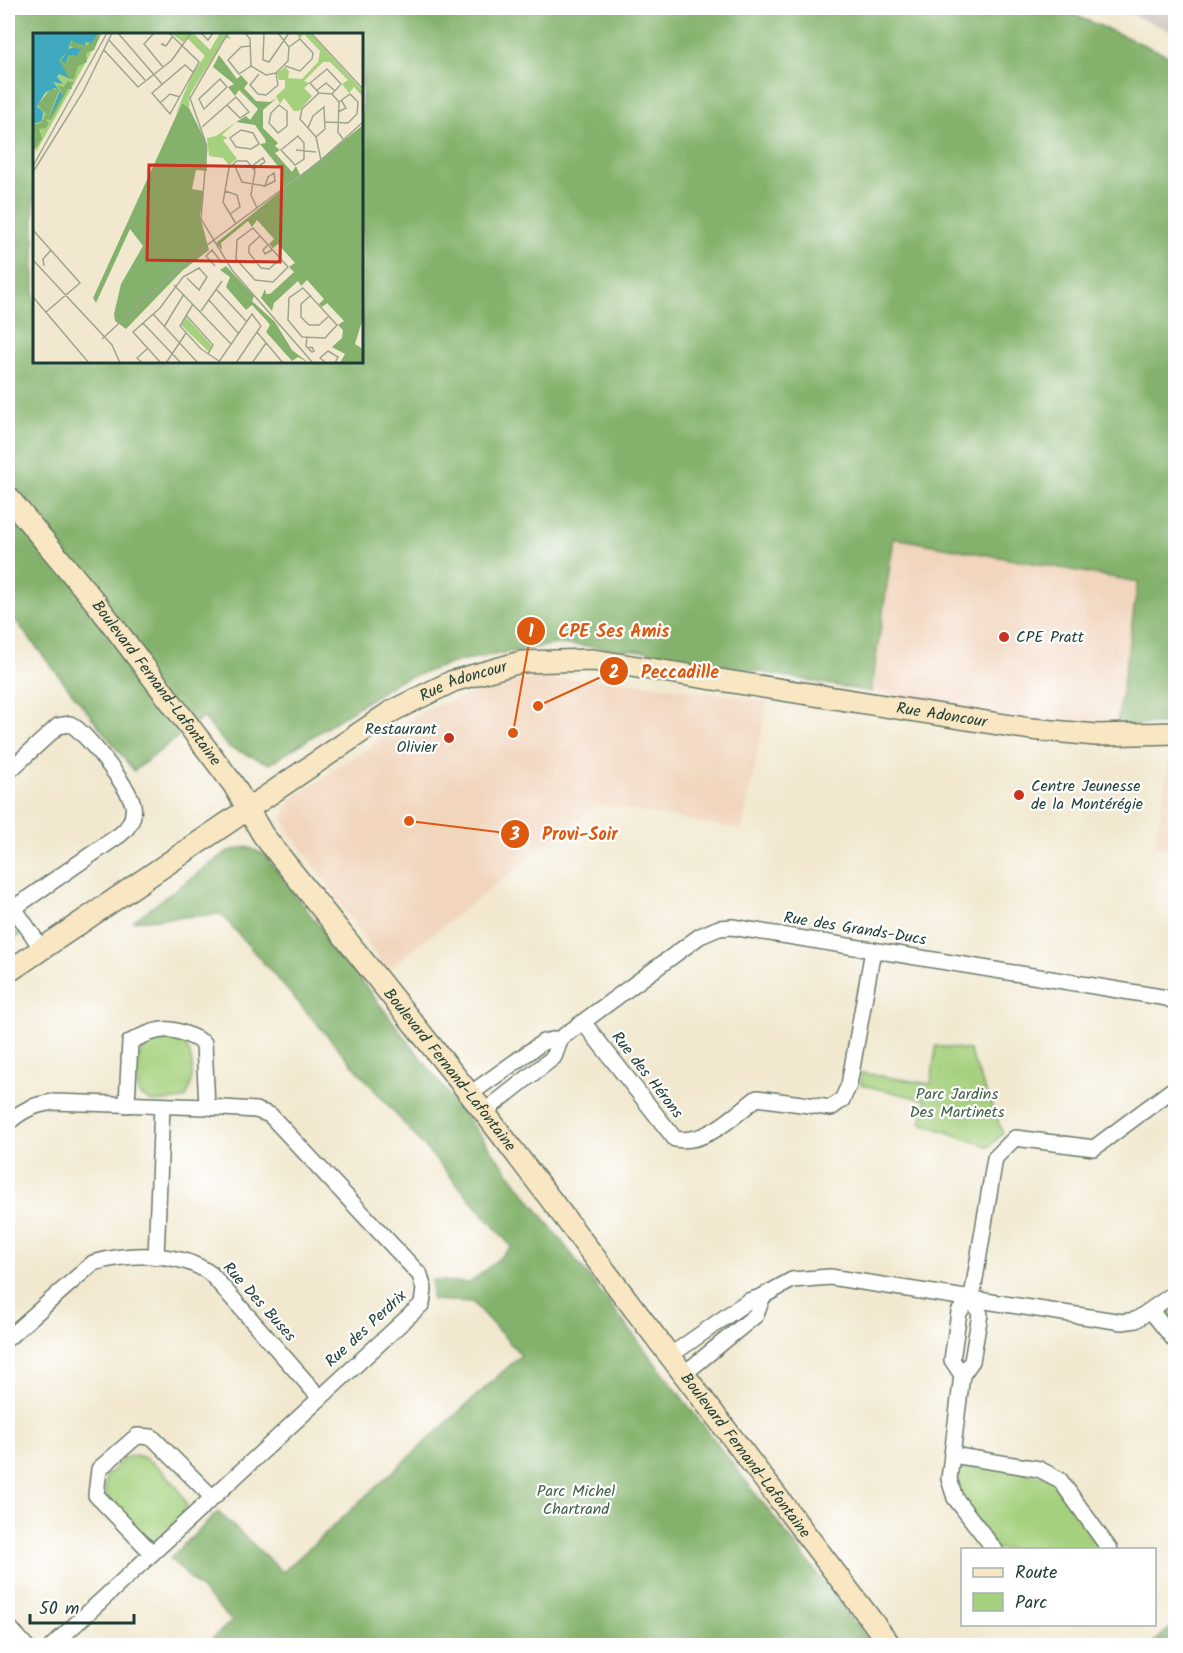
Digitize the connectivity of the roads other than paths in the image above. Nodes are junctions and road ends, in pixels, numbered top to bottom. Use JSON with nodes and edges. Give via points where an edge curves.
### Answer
{"nodes":[{"id":1,"x":8,"y":497,"type":"edge"},
{"id":2,"x":1176,"y":733,"type":"edge"},
{"id":3,"x":8,"y":772,"type":"edge"},
{"id":4,"x":248,"y":809,"type":"junction"},
{"id":5,"x":11,"y":910,"type":"edge"},
{"id":6,"x":42,"y":949,"type":"junction"},
{"id":7,"x":873,"y":950,"type":"junction"},
{"id":8,"x":8,"y":972,"type":"edge"},
{"id":9,"x":1176,"y":1003,"type":"edge"},
{"id":10,"x":584,"y":1022,"type":"junction"},
{"id":11,"x":561,"y":1038,"type":"junction"},
{"id":12,"x":1176,"y":1087,"type":"edge"},
{"id":13,"x":470,"y":1094,"type":"junction"},
{"id":14,"x":127,"y":1105,"type":"junction"},
{"id":15,"x":162,"y":1106,"type":"junction"},
{"id":16,"x":207,"y":1107,"type":"junction"},
{"id":17,"x":484,"y":1113,"type":"junction"},
{"id":18,"x":8,"y":1123,"type":"edge"},
{"id":19,"x":156,"y":1257,"type":"junction"},
{"id":20,"x":1176,"y":1292,"type":"edge"},
{"id":21,"x":763,"y":1296,"type":"junction"},
{"id":22,"x":972,"y":1297,"type":"junction"},
{"id":23,"x":1151,"y":1311,"type":"junction"},
{"id":24,"x":8,"y":1338,"type":"edge"},
{"id":25,"x":1176,"y":1342,"type":"edge"},
{"id":26,"x":671,"y":1355,"type":"junction"},
{"id":27,"x":685,"y":1373,"type":"junction"},
{"id":28,"x":962,"y":1375,"type":"junction"},
{"id":29,"x":320,"y":1398,"type":"junction"},
{"id":30,"x":952,"y":1455,"type":"junction"},
{"id":31,"x":212,"y":1497,"type":"junction"},
{"id":32,"x":993,"y":1548,"type":"edge"},
{"id":33,"x":1109,"y":1548,"type":"edge"},
{"id":34,"x":152,"y":1553,"type":"junction"},
{"id":35,"x":8,"y":1626,"type":"edge"},
{"id":36,"x":26,"y":1646,"type":"edge"},
{"id":37,"x":52,"y":1646,"type":"edge"},
{"id":38,"x":891,"y":1646,"type":"edge"}],
"edges":[{"from":1,"to":4,"type":"street","name":"Boulevard Fernand-Lafontaine","via":[[96,603]]},
{"from":2,"to":4,"type":"street","name":"Rue Adoncour","via":[[1096,735],[1031,729],[593,660],[521,662],[453,681],[392,711]]},
{"from":3,"to":5,"type":"street","via":[[58,726],[70,724],[81,731],[127,791],[134,811],[121,834]]},
{"from":4,"to":6,"type":"street","name":"Rue Adoncour"},
{"from":4,"to":13,"type":"street","name":"Boulevard Fernand-Lafontaine","via":[[263,836]]},
{"from":5,"to":6,"type":"street"},
{"from":6,"to":8,"type":"street","name":"Rue Adoncour"},
{"from":7,"to":9,"type":"street","name":"Rue des Grands-Ducs","via":[[1167,998]]},
{"from":7,"to":10,"type":"street","name":"Rue des Grands-Ducs","via":[[719,928],[700,936]]},
{"from":7,"to":10,"type":"street","name":"Rue des Hérons","via":[[849,1085],[842,1100],[831,1108],[757,1098],[704,1137],[675,1139]]},
{"from":10,"to":11,"type":"street","name":"Rue des Grands-Ducs"},
{"from":11,"to":13,"type":"street","name":"Rue des Grands-Ducs","via":[[543,1042]]},
{"from":11,"to":17,"type":"street","name":"Rue des Grands-Ducs","via":[[554,1057]]},
{"from":12,"to":22,"type":"street","via":[[1094,1148],[1016,1138],[995,1158]]},
{"from":13,"to":17,"type":"street","name":"Boulevard Fernand-Lafontaine"},
{"from":14,"to":15,"type":"street","name":"Rue des Perdrix"},
{"from":14,"to":16,"type":"street","via":[[130,1042],[152,1030],[182,1030],[204,1043]]},
{"from":14,"to":18,"type":"street","name":"Rue des Perdrix","via":[[53,1102],[35,1105]]},
{"from":15,"to":16,"type":"street","name":"Rue des Perdrix"},
{"from":15,"to":19,"type":"street"},
{"from":16,"to":29,"type":"street","name":"Rue des Perdrix","via":[[256,1110],[276,1119],[420,1275],[424,1289],[422,1304]]},
{"from":17,"to":26,"type":"street","name":"Boulevard Fernand-Lafontaine"},
{"from":19,"to":24,"type":"street","name":"Rue Des Buses","via":[[93,1263]]},
{"from":19,"to":29,"type":"street","name":"Rue Des Buses","via":[[197,1264],[211,1274]]},
{"from":20,"to":23,"type":"street"},
{"from":21,"to":22,"type":"street","via":[[792,1280],[830,1277]]},
{"from":21,"to":26,"type":"street","via":[[748,1301]]},
{"from":21,"to":27,"type":"street","via":[[756,1316]]},
{"from":22,"to":23,"type":"street","via":[[1102,1321],[1137,1320]]},
{"from":22,"to":28,"type":"street","via":[[980,1314],[972,1360]]},
{"from":22,"to":28,"type":"street","via":[[959,1312],[952,1360]]},
{"from":23,"to":25,"type":"street"},
{"from":26,"to":27,"type":"street","name":"Boulevard Fernand-Lafontaine"},
{"from":27,"to":38,"type":"street","name":"Boulevard Fernand-Lafontaine"},
{"from":28,"to":30,"type":"street"},
{"from":29,"to":31,"type":"street","name":"Rue des Perdrix"},
{"from":30,"to":32,"type":"street","via":[[949,1479],[955,1498]]},
{"from":30,"to":33,"type":"street","via":[[1039,1469],[1060,1480]]},
{"from":31,"to":34,"type":"street","name":"Rue des Perdrix"},
{"from":31,"to":34,"type":"street","via":[[152,1437],[137,1436],[99,1469],[96,1495]]},
{"from":34,"to":37,"type":"street","name":"Rue des Perdrix"},
{"from":35,"to":36,"type":"street"}]}
